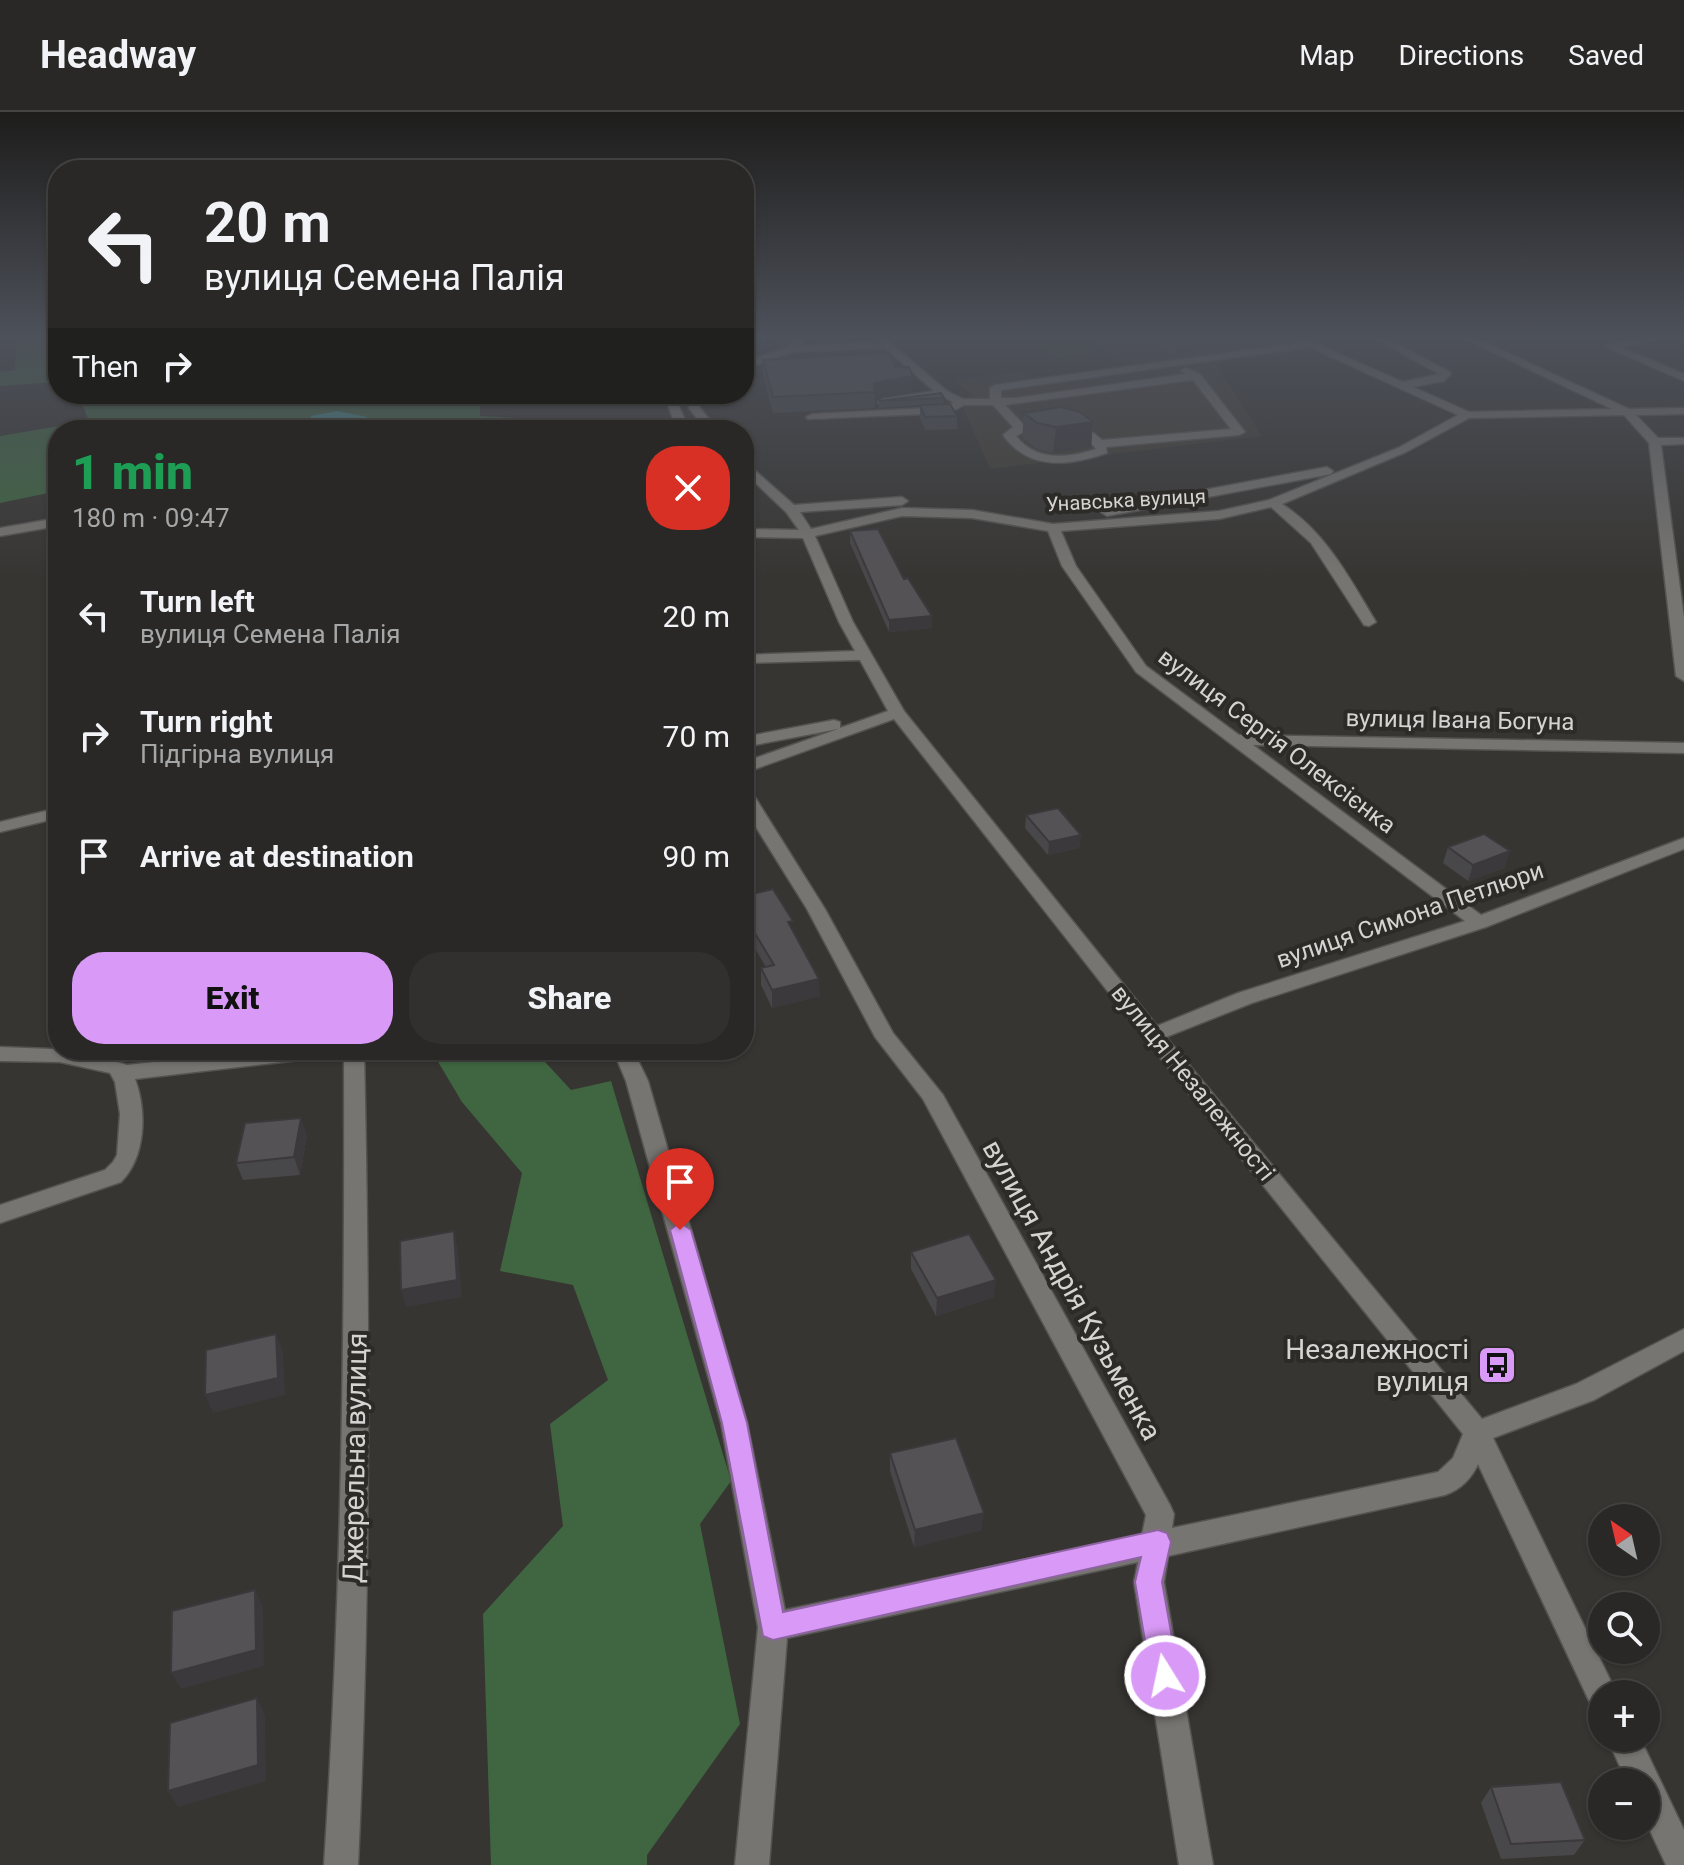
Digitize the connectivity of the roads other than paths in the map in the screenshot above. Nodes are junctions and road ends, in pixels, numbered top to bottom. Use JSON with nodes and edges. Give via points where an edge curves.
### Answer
{"nodes":[{"id":1,"x":812,"y":417,"type":"dead end"},
{"id":2,"x":816,"y":417,"type":"edge"},
{"id":3,"x":1010,"y":417,"type":"edge"},
{"id":4,"x":1227,"y":417,"type":"edge"},
{"id":5,"x":1464,"y":417,"type":"edge"},
{"id":6,"x":1631,"y":417,"type":"edge"},
{"id":7,"x":1020,"y":428,"type":"junction"},
{"id":8,"x":1684,"y":441,"type":"edge"},
{"id":9,"x":1655,"y":442,"type":"junction"},
{"id":10,"x":1100,"y":444,"type":"junction"},
{"id":11,"x":1362,"y":464,"type":"junction"},
{"id":12,"x":754,"y":486,"type":"edge"},
{"id":13,"x":939,"y":498,"type":"dead end"},
{"id":14,"x":1273,"y":503,"type":"junction"},
{"id":15,"x":791,"y":509,"type":"junction"},
{"id":16,"x":1080,"y":517,"type":"dead end"},
{"id":17,"x":48,"y":524,"type":"edge"},
{"id":18,"x":1053,"y":528,"type":"junction"},
{"id":19,"x":0,"y":532,"type":"edge"},
{"id":20,"x":754,"y":533,"type":"edge"},
{"id":21,"x":808,"y":534,"type":"junction"},
{"id":22,"x":1369,"y":622,"type":"dead end"},
{"id":23,"x":863,"y":655,"type":"junction"},
{"id":24,"x":754,"y":659,"type":"edge"},
{"id":25,"x":1684,"y":676,"type":"edge"},
{"id":26,"x":897,"y":713,"type":"junction"},
{"id":27,"x":754,"y":740,"type":"edge"},
{"id":28,"x":1236,"y":740,"type":"junction"},
{"id":29,"x":1684,"y":748,"type":"edge"},
{"id":30,"x":754,"y":764,"type":"edge"},
{"id":31,"x":754,"y":810,"type":"edge"},
{"id":32,"x":48,"y":815,"type":"edge"},
{"id":33,"x":0,"y":827,"type":"edge"},
{"id":34,"x":1684,"y":843,"type":"edge"},
{"id":35,"x":1479,"y":923,"type":"junction"},
{"id":36,"x":1153,"y":1035,"type":"junction"},
{"id":37,"x":0,"y":1054,"type":"edge"},
{"id":38,"x":48,"y":1055,"type":"edge"},
{"id":39,"x":95,"y":1060,"type":"edge"},
{"id":40,"x":237,"y":1060,"type":"edge"},
{"id":41,"x":354,"y":1060,"type":"edge"},
{"id":42,"x":627,"y":1060,"type":"edge"},
{"id":43,"x":122,"y":1073,"type":"junction"},
{"id":44,"x":0,"y":1214,"type":"edge"},
{"id":45,"x":1684,"y":1339,"type":"edge"},
{"id":46,"x":1477,"y":1432,"type":"junction"},
{"id":47,"x":1158,"y":1542,"type":"junction"},
{"id":48,"x":773,"y":1627,"type":"junction"},
{"id":49,"x":1595,"y":1680,"type":"edge"},
{"id":50,"x":1660,"y":1816,"type":"edge"},
{"id":51,"x":341,"y":1865,"type":"edge"},
{"id":52,"x":752,"y":1865,"type":"edge"},
{"id":53,"x":1196,"y":1865,"type":"edge"},
{"id":54,"x":1683,"y":1865,"type":"edge"}],
"edges":[{"from":1,"to":2,"type":"street"},
{"from":3,"to":7,"type":"street"},
{"from":4,"to":10,"type":"street","via":[[1239,432]]},
{"from":5,"to":11,"type":"street","name":"Унавська вулиця","via":[[1402,450]]},
{"from":6,"to":9,"type":"street"},
{"from":7,"to":10,"type":"street","via":[[1057,423]]},
{"from":7,"to":10,"type":"street","via":[[1009,435],[1036,458],[1091,455],[1103,451]]},
{"from":8,"to":9,"type":"street"},
{"from":9,"to":25,"type":"street"},
{"from":11,"to":14,"type":"street","name":"Унавська вулиця"},
{"from":11,"to":16,"type":"street","name":"Унавська вулиця"},
{"from":12,"to":15,"type":"street","name":"вулиця Незалежності"},
{"from":13,"to":15,"type":"street"},
{"from":14,"to":18,"type":"street","name":"Унавська вулиця","via":[[1219,515]]},
{"from":14,"to":22,"type":"street","via":[[1293,514],[1325,551]]},
{"from":15,"to":21,"type":"street","name":"вулиця Незалежності"},
{"from":17,"to":19,"type":"street"},
{"from":18,"to":21,"type":"street","name":"Унавська вулиця","via":[[927,511]]},
{"from":18,"to":28,"type":"street","name":"вулиця Сергія Олексієнка","via":[[1069,566],[1141,669]]},
{"from":20,"to":21,"type":"street","name":"Унавська вулиця"},
{"from":21,"to":23,"type":"street","name":"вулиця Незалежності"},
{"from":23,"to":24,"type":"street"},
{"from":23,"to":26,"type":"street","name":"вулиця Незалежності"},
{"from":26,"to":27,"type":"street"},
{"from":26,"to":30,"type":"street"},
{"from":26,"to":36,"type":"street","name":"вулиця Незалежності"},
{"from":28,"to":29,"type":"street","name":"вулиця Івана Богуна"},
{"from":28,"to":35,"type":"street","name":"вулиця Сергія Олексієнка"},
{"from":31,"to":47,"type":"street","name":"вулиця Андрія Кузьменка","via":[[816,909],[885,1037],[932,1095],[1160,1514]]},
{"from":32,"to":33,"type":"street"},
{"from":34,"to":35,"type":"street","name":"вулиця Симона Петлюри"},
{"from":35,"to":36,"type":"street","name":"вулиця Симона Петлюри","via":[[1245,998]]},
{"from":36,"to":46,"type":"street","name":"вулиця Незалежності"},
{"from":37,"to":38,"type":"street"},
{"from":39,"to":43,"type":"street"},
{"from":40,"to":43,"type":"street"},
{"from":41,"to":51,"type":"street","name":"Джерельна вулиця","via":[[358,1271],[351,1724]]},
{"from":42,"to":48,"type":"street","via":[[734,1423]]},
{"from":43,"to":44,"type":"street","via":[[131,1128],[121,1168],[113,1176]]},
{"from":45,"to":46,"type":"street","via":[[1585,1392]]},
{"from":46,"to":47,"type":"street","via":[[1464,1466],[1445,1483]]},
{"from":46,"to":49,"type":"street","name":"вулиця Незалежності"},
{"from":47,"to":48,"type":"street"},
{"from":47,"to":53,"type":"street","name":"вулиця Андрія Кузьменка","via":[[1149,1582]]},
{"from":48,"to":52,"type":"street"},
{"from":50,"to":54,"type":"street"}]}
